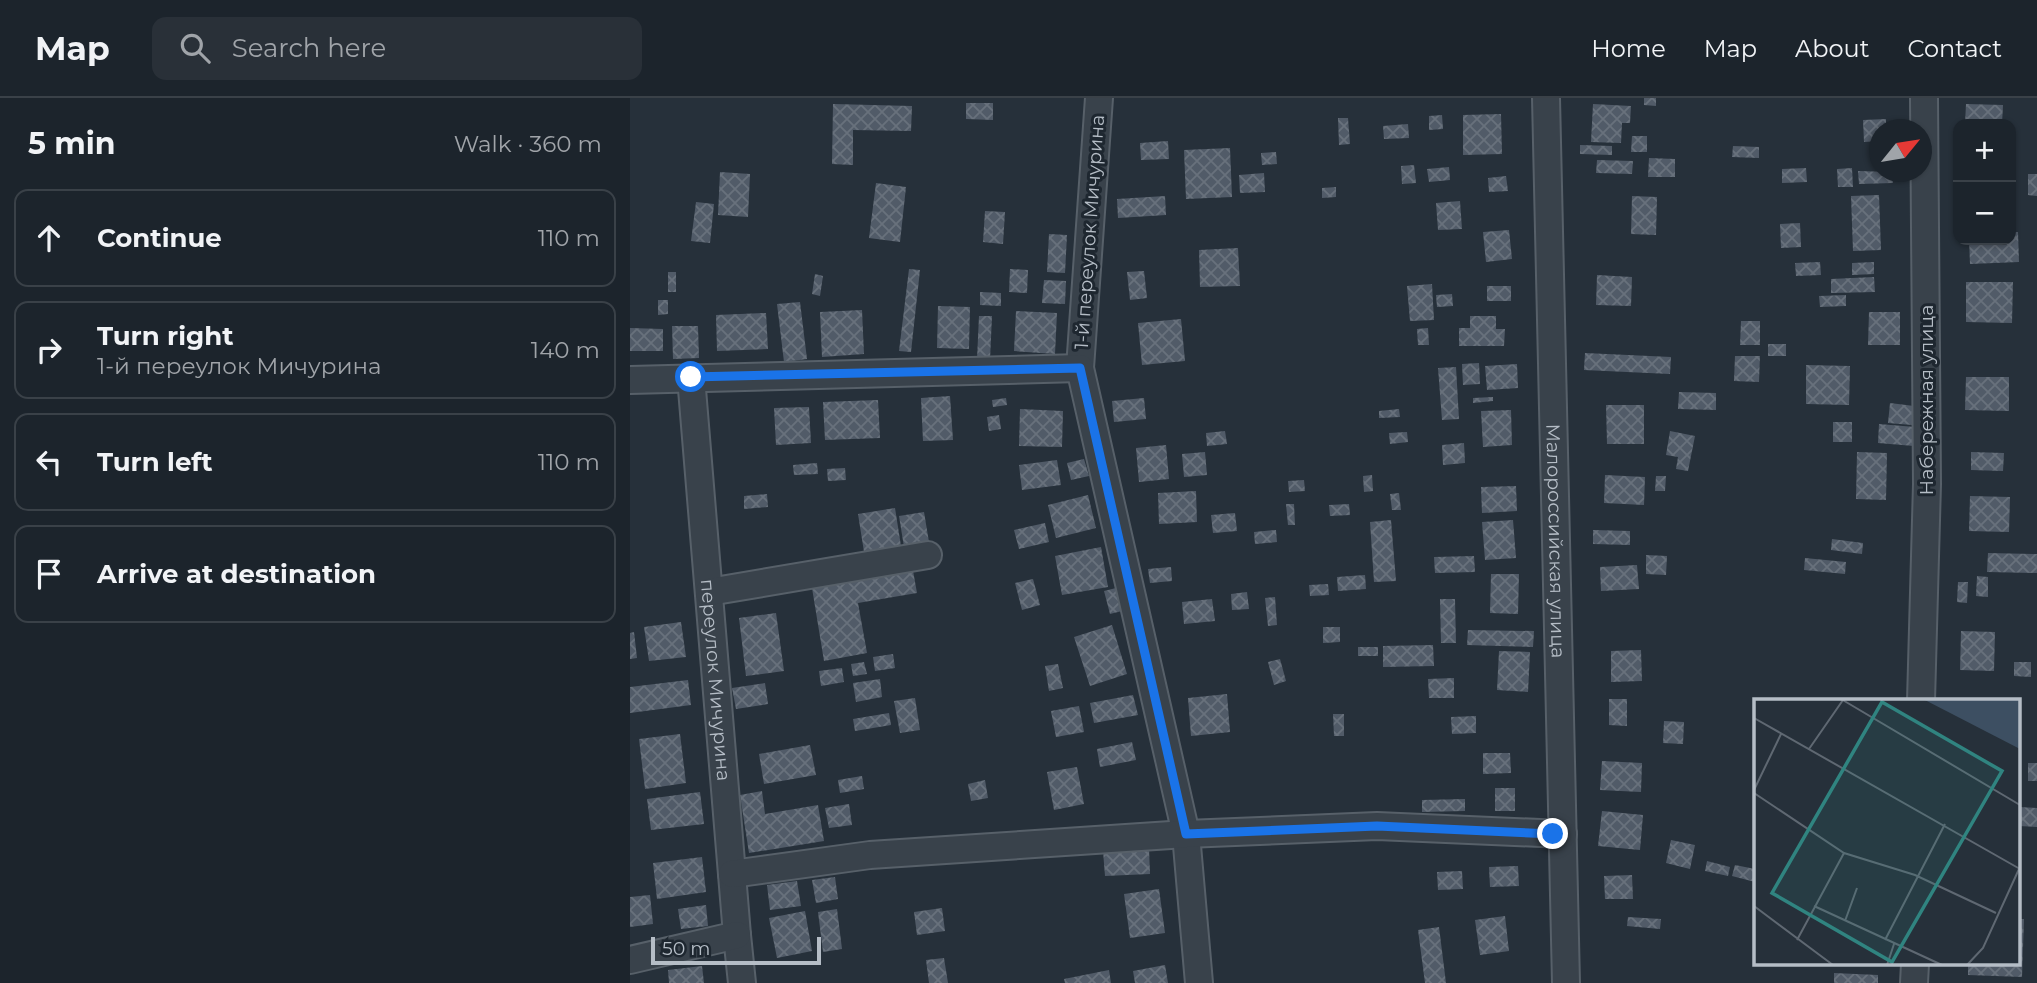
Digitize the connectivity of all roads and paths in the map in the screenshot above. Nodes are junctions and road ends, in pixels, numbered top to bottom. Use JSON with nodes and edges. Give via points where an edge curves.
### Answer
{"nodes":[{"id":1,"x":1099,"y":98,"type":"edge"},
{"id":2,"x":1546,"y":98,"type":"edge"},
{"id":3,"x":1924,"y":98,"type":"edge"},
{"id":4,"x":1080,"y":368,"type":"junction"},
{"id":5,"x":691,"y":377,"type":"junction"},
{"id":6,"x":630,"y":380,"type":"edge"},
{"id":7,"x":928,"y":555,"type":"dead end"},
{"id":8,"x":709,"y":592,"type":"junction"},
{"id":9,"x":1921,"y":699,"type":"edge"},
{"id":10,"x":1186,"y":834,"type":"junction"},
{"id":11,"x":1563,"y":834,"type":"junction"},
{"id":12,"x":732,"y":874,"type":"junction"},
{"id":13,"x":737,"y":935,"type":"junction"},
{"id":14,"x":630,"y":960,"type":"edge"},
{"id":15,"x":1915,"y":965,"type":"edge"},
{"id":16,"x":742,"y":983,"type":"edge"},
{"id":17,"x":1199,"y":983,"type":"edge"},
{"id":18,"x":1566,"y":983,"type":"edge"},
{"id":19,"x":1914,"y":983,"type":"edge"}],
"edges":[{"from":1,"to":4,"type":"street","name":"1-й переулок Мичурина"},
{"from":2,"to":11,"type":"street","name":"Малороссийская улица"},
{"from":3,"to":9,"type":"street","name":"Набережная улица","via":[[1927,484]]},
{"from":4,"to":5,"type":"street"},
{"from":4,"to":10,"type":"street","name":"1-й переулок Мичурина"},
{"from":5,"to":6,"type":"street"},
{"from":5,"to":8,"type":"street","name":"переулок Мичурина"},
{"from":7,"to":8,"type":"street"},
{"from":8,"to":12,"type":"street","name":"переулок Мичурина"},
{"from":10,"to":11,"type":"street","via":[[1377,826]]},
{"from":10,"to":12,"type":"street","via":[[870,855]]},
{"from":10,"to":17,"type":"street","name":"1-й переулок Мичурина"},
{"from":11,"to":18,"type":"street","name":"Малороссийская улица"},
{"from":12,"to":13,"type":"street","name":"переулок Мичурина"},
{"from":13,"to":14,"type":"street"},
{"from":13,"to":16,"type":"street","name":"переулок Мичурина"},
{"from":15,"to":19,"type":"street"}]}
